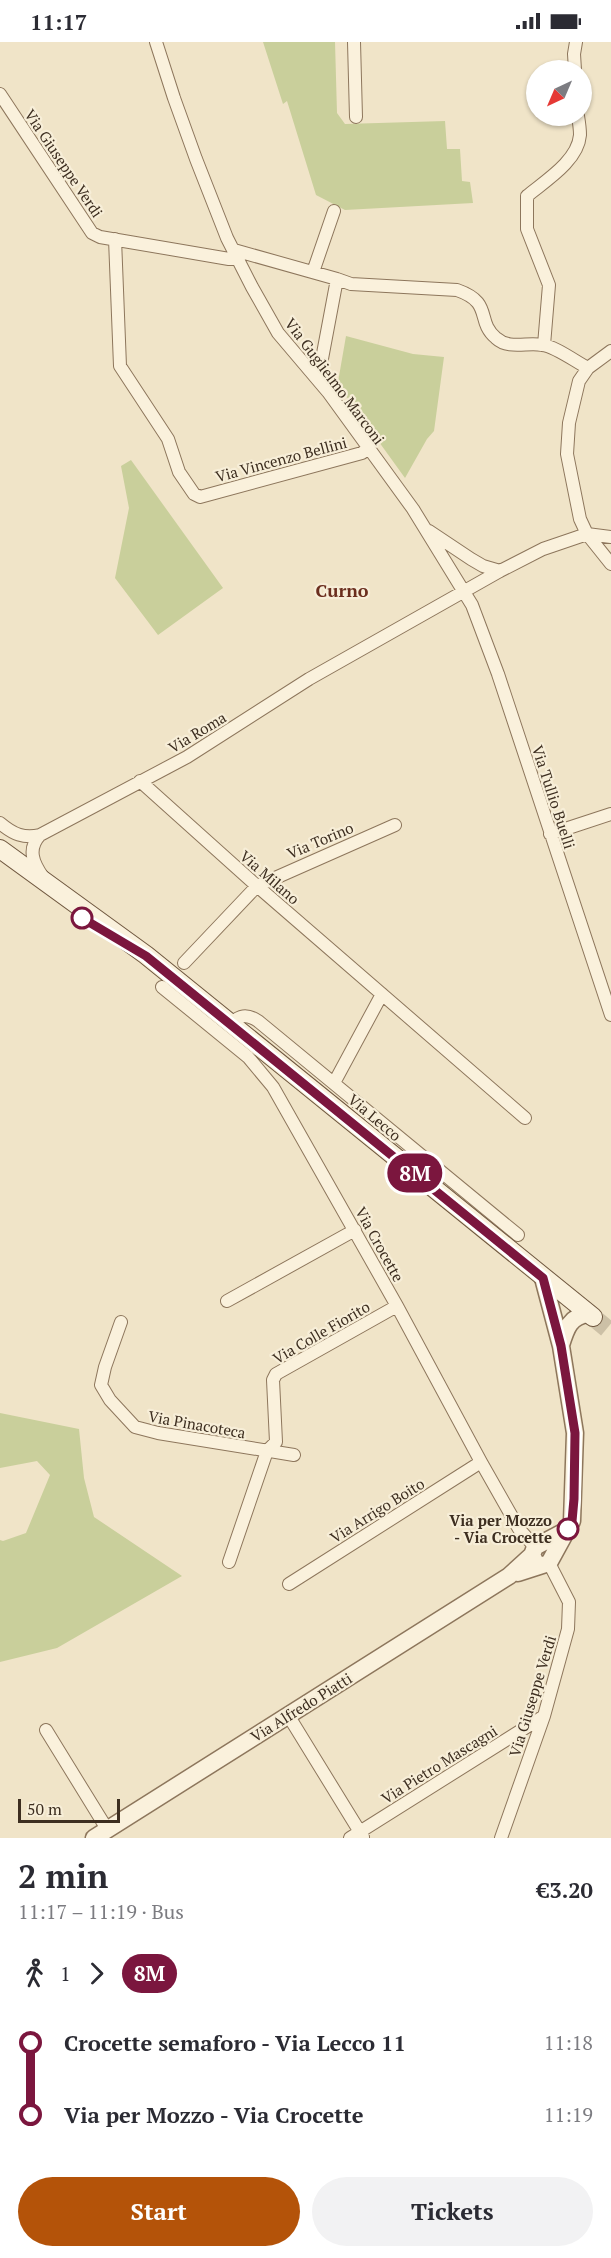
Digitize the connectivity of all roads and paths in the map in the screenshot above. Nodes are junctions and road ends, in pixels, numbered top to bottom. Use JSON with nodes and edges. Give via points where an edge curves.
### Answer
{"nodes":[{"id":1,"x":156,"y":42,"type":"edge"},
{"id":2,"x":354,"y":42,"type":"edge"},
{"id":3,"x":576,"y":42,"type":"edge"},
{"id":4,"x":575,"y":60,"type":"edge"},
{"id":5,"x":0,"y":94,"type":"edge"},
{"id":6,"x":356,"y":117,"type":"dead end"},
{"id":7,"x":579,"y":126,"type":"edge"},
{"id":8,"x":334,"y":211,"type":"dead end"},
{"id":9,"x":115,"y":239,"type":"junction"},
{"id":10,"x":236,"y":254,"type":"junction"},
{"id":11,"x":313,"y":272,"type":"junction"},
{"id":12,"x":337,"y":279,"type":"junction"},
{"id":13,"x":544,"y":345,"type":"junction"},
{"id":14,"x":611,"y":351,"type":"edge"},
{"id":15,"x":588,"y":368,"type":"junction"},
{"id":16,"x":318,"y":380,"type":"junction"},
{"id":17,"x":368,"y":448,"type":"junction"},
{"id":18,"x":425,"y":529,"type":"junction"},
{"id":19,"x":586,"y":534,"type":"junction"},
{"id":20,"x":611,"y":537,"type":"edge"},
{"id":21,"x":611,"y":564,"type":"edge"},
{"id":22,"x":500,"y":571,"type":"junction"},
{"id":23,"x":464,"y":590,"type":"junction"},
{"id":24,"x":141,"y":781,"type":"junction"},
{"id":25,"x":611,"y":814,"type":"edge"},
{"id":26,"x":0,"y":823,"type":"edge"},
{"id":27,"x":395,"y":825,"type":"dead end"},
{"id":28,"x":550,"y":834,"type":"junction"},
{"id":29,"x":40,"y":836,"type":"junction"},
{"id":30,"x":0,"y":849,"type":"edge"},
{"id":31,"x":0,"y":863,"type":"edge"},
{"id":32,"x":46,"y":882,"type":"junction"},
{"id":33,"x":257,"y":886,"type":"junction"},
{"id":34,"x":146,"y":956,"type":"junction"},
{"id":35,"x":184,"y":963,"type":"dead end"},
{"id":36,"x":162,"y":987,"type":"dead end"},
{"id":37,"x":382,"y":994,"type":"junction"},
{"id":38,"x":611,"y":1015,"type":"edge"},
{"id":39,"x":230,"y":1023,"type":"junction"},
{"id":40,"x":334,"y":1083,"type":"junction"},
{"id":41,"x":525,"y":1118,"type":"dead end"},
{"id":42,"x":355,"y":1230,"type":"junction"},
{"id":43,"x":518,"y":1235,"type":"dead end"},
{"id":44,"x":543,"y":1278,"type":"junction"},
{"id":45,"x":227,"y":1301,"type":"dead end"},
{"id":46,"x":397,"y":1306,"type":"junction"},
{"id":47,"x":590,"y":1315,"type":"joint"},
{"id":48,"x":122,"y":1322,"type":"dead end"},
{"id":49,"x":561,"y":1346,"type":"junction"},
{"id":50,"x":267,"y":1450,"type":"junction"},
{"id":51,"x":294,"y":1455,"type":"dead end"},
{"id":52,"x":481,"y":1462,"type":"junction"},
{"id":53,"x":542,"y":1556,"type":"junction"},
{"id":54,"x":229,"y":1562,"type":"dead end"},
{"id":55,"x":289,"y":1584,"type":"dead end"},
{"id":56,"x":288,"y":1715,"type":"junction"},
{"id":57,"x":544,"y":1716,"type":"junction"},
{"id":58,"x":46,"y":1730,"type":"dead end"},
{"id":59,"x":101,"y":1834,"type":"edge"},
{"id":60,"x":358,"y":1836,"type":"edge"},
{"id":61,"x":501,"y":1838,"type":"edge"}],
"edges":[{"from":1,"to":10,"type":"street","name":"Via Guglielmo Marconi","via":[[196,159]]},
{"from":2,"to":6,"type":"street"},
{"from":3,"to":4,"type":"street"},
{"from":5,"to":9,"type":"street","name":"Via Giuseppe Verdi","via":[[92,232]]},
{"from":7,"to":13,"type":"street","via":[[580,137],[574,152],[527,196],[527,229],[549,285]]},
{"from":8,"to":11,"type":"street"},
{"from":9,"to":10,"type":"street","name":"Via Giuseppe Verdi","via":[[229,259]]},
{"from":9,"to":17,"type":"street","name":"Via Vincenzo Bellini","via":[[120,366],[168,439],[179,472],[194,494],[200,497],[362,453]]},
{"from":10,"to":11,"type":"street","name":"Via Giuseppe Verdi"},
{"from":10,"to":16,"type":"street","name":"Via Guglielmo Marconi","via":[[278,333]]},
{"from":11,"to":12,"type":"street","name":"Via Giuseppe Verdi"},
{"from":12,"to":13,"type":"street","name":"Via Giuseppe Verdi","via":[[351,284],[456,290],[480,304],[490,332],[499,340],[510,345]]},
{"from":12,"to":16,"type":"street"},
{"from":13,"to":15,"type":"street"},
{"from":14,"to":15,"type":"street"},
{"from":15,"to":19,"type":"street","via":[[579,381],[569,423],[567,454]]},
{"from":16,"to":17,"type":"street","name":"Via Guglielmo Marconi"},
{"from":17,"to":18,"type":"street","name":"Via Guglielmo Marconi"},
{"from":18,"to":22,"type":"street","name":"Via Guglielmo Marconi","via":[[471,559]]},
{"from":18,"to":23,"type":"street","name":"Via Guglielmo Marconi"},
{"from":19,"to":20,"type":"street"},
{"from":19,"to":21,"type":"street"},
{"from":19,"to":22,"type":"street","via":[[543,549]]},
{"from":22,"to":23,"type":"street","name":"Via Roma"},
{"from":23,"to":24,"type":"street","name":"Via Roma"},
{"from":23,"to":28,"type":"street","name":"Via Tullio Buelli","via":[[498,674]]},
{"from":24,"to":29,"type":"street","name":"Via Roma"},
{"from":24,"to":33,"type":"street","name":"Via Milano"},
{"from":25,"to":28,"type":"street"},
{"from":26,"to":29,"type":"street","via":[[20,836]]},
{"from":27,"to":33,"type":"street","name":"Via Torino"},
{"from":28,"to":38,"type":"street","name":"Via Tullio Buelli"},
{"from":29,"to":32,"type":"street","via":[[33,844],[32,856]]},
{"from":30,"to":32,"type":"main road","name":"Via Lecco"},
{"from":31,"to":34,"type":"main road","name":"Via Lecco","via":[[62,907]]},
{"from":32,"to":34,"type":"main road","name":"Via Lecco"},
{"from":33,"to":35,"type":"street","name":"Via Torino"},
{"from":33,"to":37,"type":"street","name":"Via Milano"},
{"from":34,"to":39,"type":"main road","name":"Via Lecco"},
{"from":36,"to":42,"type":"street","name":"Via Crocette","via":[[248,1057],[273,1087]]},
{"from":37,"to":40,"type":"street"},
{"from":37,"to":41,"type":"street","name":"Via Milano"},
{"from":39,"to":40,"type":"street","name":"Via Lecco","via":[[240,1016],[252,1017]]},
{"from":39,"to":44,"type":"main road","name":"Via Lecco"},
{"from":40,"to":43,"type":"street","name":"Via Lecco"},
{"from":42,"to":45,"type":"street"},
{"from":42,"to":46,"type":"street","name":"Via Crocette"},
{"from":44,"to":47,"type":"main road","name":"Via Lecco"},
{"from":44,"to":49,"type":"street","name":"Via Alfredo Piatti"},
{"from":46,"to":50,"type":"street","name":"Via Colle Fiorito","via":[[276,1374],[276,1442]]},
{"from":46,"to":52,"type":"street","name":"Via Crocette"},
{"from":47,"to":49,"type":"street","via":[[576,1318],[567,1326]]},
{"from":48,"to":50,"type":"street","name":"Via Pinacoteca","via":[[101,1385],[135,1427]]},
{"from":49,"to":53,"type":"street","name":"Via Alfredo Piatti","via":[[575,1433],[574,1499],[568,1529]]},
{"from":50,"to":51,"type":"street"},
{"from":50,"to":54,"type":"street","name":"Via Colle Fiorito"},
{"from":52,"to":53,"type":"street","name":"Via Crocette","via":[[519,1529]]},
{"from":52,"to":55,"type":"street","name":"Via Arrigo Boito"},
{"from":53,"to":56,"type":"street","name":"Via Alfredo Piatti"},
{"from":53,"to":57,"type":"street","name":"Via Giuseppe Verdi","via":[[569,1602],[570,1612]]},
{"from":56,"to":59,"type":"street","name":"Via Alfredo Piatti"},
{"from":56,"to":60,"type":"street"},
{"from":57,"to":60,"type":"street","name":"Via Pietro Mascagni"},
{"from":57,"to":61,"type":"street","name":"Via Giuseppe Verdi"},
{"from":58,"to":59,"type":"street"}]}
